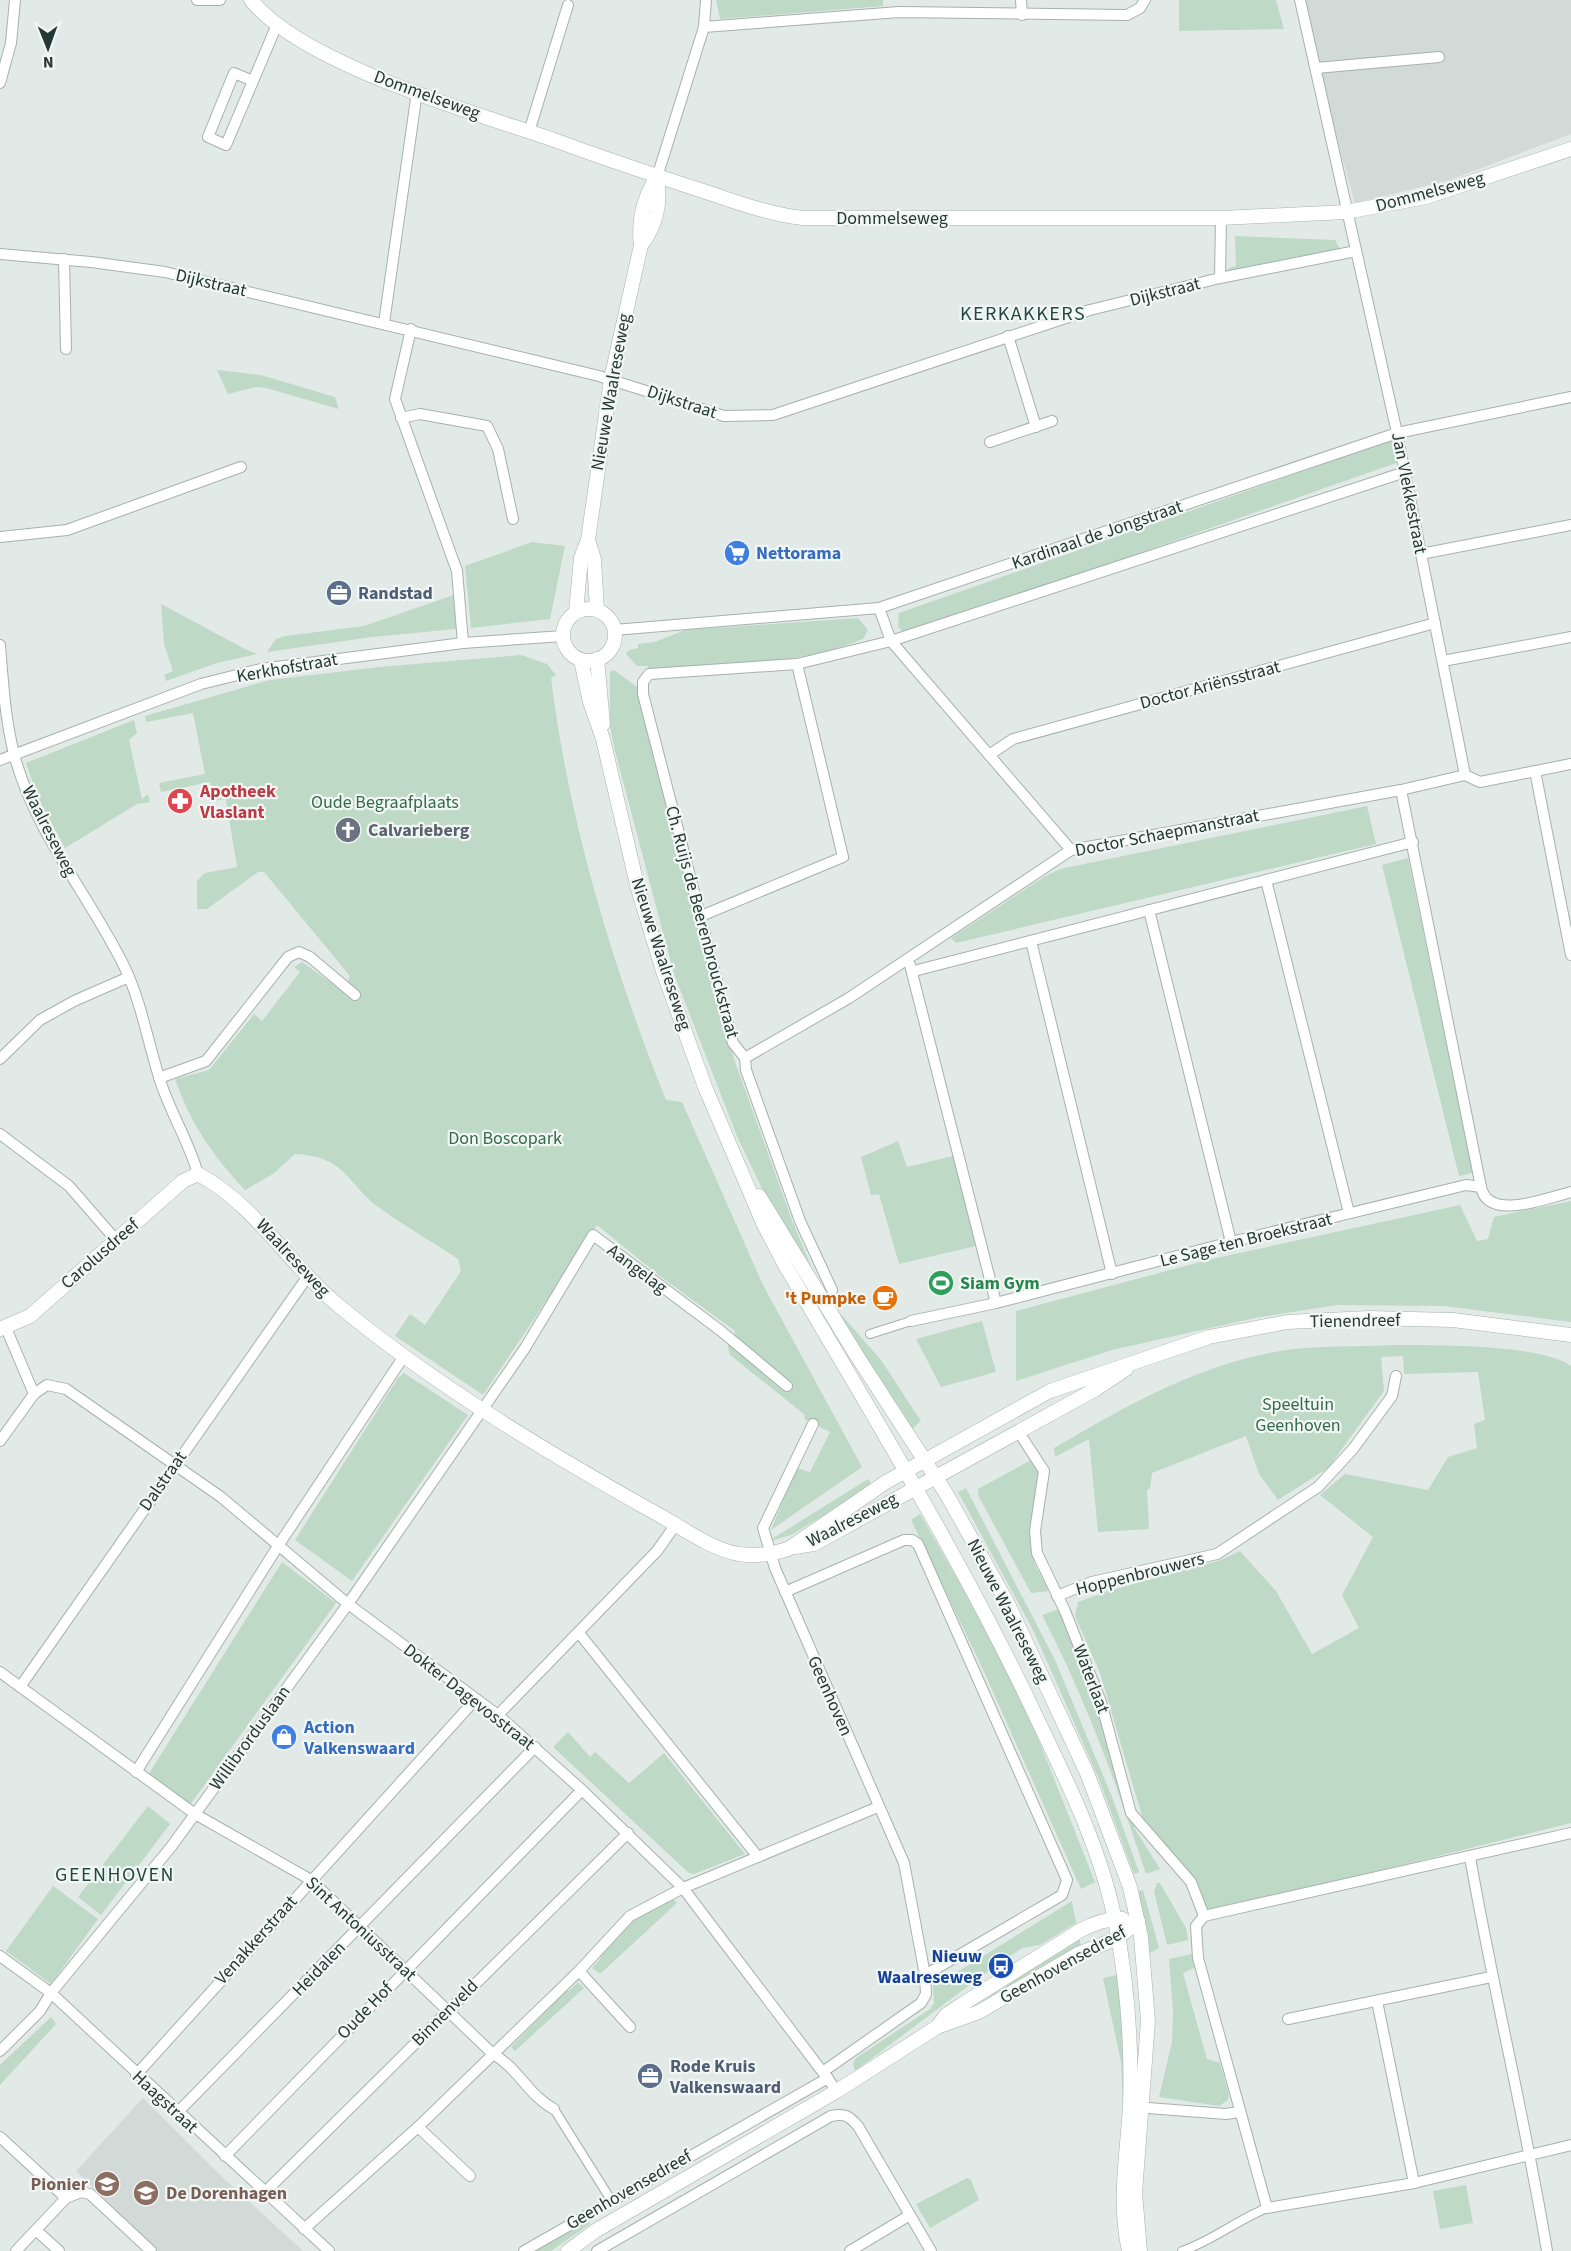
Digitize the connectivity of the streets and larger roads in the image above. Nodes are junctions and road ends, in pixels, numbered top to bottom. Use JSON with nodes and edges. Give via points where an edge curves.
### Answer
{"nodes":[{"id":1,"x":15,"y":0,"type":"edge"},
{"id":2,"x":197,"y":0,"type":"edge"},
{"id":3,"x":220,"y":0,"type":"edge"},
{"id":4,"x":251,"y":0,"type":"edge"},
{"id":5,"x":706,"y":0,"type":"edge"},
{"id":6,"x":898,"y":0,"type":"edge"},
{"id":7,"x":1021,"y":0,"type":"edge"},
{"id":8,"x":1145,"y":0,"type":"edge"},
{"id":9,"x":1300,"y":0,"type":"edge"},
{"id":10,"x":568,"y":5,"type":"dead end"},
{"id":11,"x":899,"y":12,"type":"junction"},
{"id":12,"x":1022,"y":15,"type":"junction"},
{"id":13,"x":277,"y":24,"type":"junction"},
{"id":14,"x":704,"y":27,"type":"junction"},
{"id":15,"x":1439,"y":57,"type":"dead end"},
{"id":16,"x":1316,"y":68,"type":"junction"},
{"id":17,"x":253,"y":81,"type":"junction"},
{"id":18,"x":0,"y":83,"type":"edge"},
{"id":19,"x":417,"y":92,"type":"junction"},
{"id":20,"x":529,"y":132,"type":"junction"},
{"id":21,"x":1571,"y":149,"type":"edge"},
{"id":22,"x":657,"y":177,"type":"junction"},
{"id":23,"x":1346,"y":212,"type":"junction"},
{"id":24,"x":1221,"y":218,"type":"junction"},
{"id":25,"x":1356,"y":251,"type":"junction"},
{"id":26,"x":0,"y":254,"type":"edge"},
{"id":27,"x":64,"y":259,"type":"junction"},
{"id":28,"x":1220,"y":279,"type":"junction"},
{"id":29,"x":384,"y":323,"type":"junction"},
{"id":30,"x":411,"y":330,"type":"junction"},
{"id":31,"x":1008,"y":336,"type":"junction"},
{"id":32,"x":66,"y":349,"type":"dead end"},
{"id":33,"x":611,"y":379,"type":"junction"},
{"id":34,"x":1571,"y":397,"type":"edge"},
{"id":35,"x":401,"y":418,"type":"junction"},
{"id":36,"x":1052,"y":421,"type":"dead end"},
{"id":37,"x":1036,"y":427,"type":"junction"},
{"id":38,"x":1398,"y":433,"type":"junction"},
{"id":39,"x":990,"y":442,"type":"dead end"},
{"id":40,"x":241,"y":467,"type":"dead end"},
{"id":41,"x":1405,"y":472,"type":"junction"},
{"id":42,"x":513,"y":519,"type":"dead end"},
{"id":43,"x":1571,"y":525,"type":"edge"},
{"id":44,"x":0,"y":537,"type":"edge"},
{"id":45,"x":588,"y":540,"type":"junction"},
{"id":46,"x":1421,"y":554,"type":"junction"},
{"id":47,"x":879,"y":609,"type":"junction"},
{"id":48,"x":597,"y":610,"type":"junction"},
{"id":49,"x":576,"y":612,"type":"junction"},
{"id":50,"x":1435,"y":622,"type":"junction"},
{"id":51,"x":615,"y":630,"type":"junction"},
{"id":52,"x":563,"y":636,"type":"junction"},
{"id":53,"x":1571,"y":637,"type":"edge"},
{"id":54,"x":891,"y":641,"type":"junction"},
{"id":55,"x":463,"y":643,"type":"junction"},
{"id":56,"x":0,"y":645,"type":"edge"},
{"id":57,"x":597,"y":659,"type":"junction"},
{"id":58,"x":581,"y":660,"type":"junction"},
{"id":59,"x":1443,"y":662,"type":"junction"},
{"id":60,"x":797,"y":664,"type":"junction"},
{"id":61,"x":643,"y":682,"type":"joint"},
{"id":62,"x":603,"y":739,"type":"junction"},
{"id":63,"x":988,"y":755,"type":"junction"},
{"id":64,"x":11,"y":756,"type":"edge"},
{"id":65,"x":1571,"y":764,"type":"edge"},
{"id":66,"x":1534,"y":771,"type":"junction"},
{"id":67,"x":1466,"y":775,"type":"junction"},
{"id":68,"x":1401,"y":790,"type":"junction"},
{"id":69,"x":1413,"y":842,"type":"junction"},
{"id":70,"x":1071,"y":850,"type":"junction"},
{"id":71,"x":1266,"y":880,"type":"junction"},
{"id":72,"x":1149,"y":910,"type":"junction"},
{"id":73,"x":701,"y":916,"type":"junction"},
{"id":74,"x":1031,"y":940,"type":"junction"},
{"id":75,"x":1571,"y":955,"type":"edge"},
{"id":76,"x":908,"y":959,"type":"junction"},
{"id":77,"x":914,"y":971,"type":"junction"},
{"id":78,"x":129,"y":977,"type":"junction"},
{"id":79,"x":355,"y":995,"type":"dead end"},
{"id":80,"x":745,"y":1058,"type":"junction"},
{"id":81,"x":0,"y":1059,"type":"edge"},
{"id":82,"x":159,"y":1078,"type":"junction"},
{"id":83,"x":0,"y":1134,"type":"edge"},
{"id":84,"x":738,"y":1163,"type":"junction"},
{"id":85,"x":198,"y":1174,"type":"junction"},
{"id":86,"x":1481,"y":1187,"type":"junction"},
{"id":87,"x":1571,"y":1192,"type":"edge"},
{"id":88,"x":1349,"y":1214,"type":"junction"},
{"id":89,"x":116,"y":1240,"type":"junction"},
{"id":90,"x":1231,"y":1242,"type":"junction"},
{"id":91,"x":1112,"y":1274,"type":"junction"},
{"id":92,"x":308,"y":1276,"type":"junction"},
{"id":93,"x":832,"y":1290,"type":"dead end"},
{"id":94,"x":996,"y":1303,"type":"junction"},
{"id":95,"x":911,"y":1322,"type":"joint"},
{"id":96,"x":3,"y":1328,"type":"edge"},
{"id":97,"x":870,"y":1334,"type":"dead end"},
{"id":98,"x":1571,"y":1335,"type":"edge"},
{"id":99,"x":404,"y":1356,"type":"junction"},
{"id":100,"x":1143,"y":1358,"type":"junction"},
{"id":101,"x":1396,"y":1376,"type":"dead end"},
{"id":102,"x":787,"y":1386,"type":"dead end"},
{"id":103,"x":34,"y":1394,"type":"junction"},
{"id":104,"x":482,"y":1410,"type":"junction"},
{"id":105,"x":813,"y":1424,"type":"dead end"},
{"id":106,"x":1018,"y":1431,"type":"junction"},
{"id":107,"x":0,"y":1441,"type":"edge"},
{"id":108,"x":926,"y":1460,"type":"junction"},
{"id":109,"x":174,"y":1465,"type":"junction"},
{"id":110,"x":906,"y":1471,"type":"junction"},
{"id":111,"x":936,"y":1477,"type":"junction"},
{"id":112,"x":915,"y":1487,"type":"junction"},
{"id":113,"x":676,"y":1524,"type":"junction"},
{"id":114,"x":278,"y":1546,"type":"junction"},
{"id":115,"x":788,"y":1549,"type":"junction"},
{"id":116,"x":771,"y":1554,"type":"junction"},
{"id":117,"x":785,"y":1592,"type":"junction"},
{"id":118,"x":1057,"y":1596,"type":"junction"},
{"id":119,"x":348,"y":1604,"type":"junction"},
{"id":120,"x":579,"y":1633,"type":"junction"},
{"id":121,"x":0,"y":1672,"type":"edge"},
{"id":122,"x":20,"y":1688,"type":"junction"},
{"id":123,"x":475,"y":1700,"type":"junction"},
{"id":124,"x":498,"y":1715,"type":"junction"},
{"id":125,"x":534,"y":1747,"type":"junction"},
{"id":126,"x":136,"y":1772,"type":"junction"},
{"id":127,"x":582,"y":1790,"type":"junction"},
{"id":128,"x":879,"y":1806,"type":"junction"},
{"id":129,"x":195,"y":1814,"type":"junction"},
{"id":130,"x":628,"y":1833,"type":"junction"},
{"id":131,"x":1571,"y":1833,"type":"edge"},
{"id":132,"x":758,"y":1857,"type":"junction"},
{"id":133,"x":1470,"y":1857,"type":"junction"},
{"id":134,"x":310,"y":1880,"type":"junction"},
{"id":135,"x":683,"y":1888,"type":"junction"},
{"id":136,"x":1204,"y":1916,"type":"junction"},
{"id":137,"x":1115,"y":1918,"type":"junction"},
{"id":138,"x":1138,"y":1921,"type":"junction"},
{"id":139,"x":360,"y":1927,"type":"junction"},
{"id":140,"x":1118,"y":1938,"type":"junction"},
{"id":141,"x":0,"y":1956,"type":"edge"},
{"id":142,"x":405,"y":1970,"type":"junction"},
{"id":143,"x":579,"y":1971,"type":"junction"},
{"id":144,"x":925,"y":1975,"type":"junction"},
{"id":145,"x":1491,"y":1977,"type":"junction"},
{"id":146,"x":51,"y":1993,"type":"junction"},
{"id":147,"x":1377,"y":2001,"type":"junction"},
{"id":148,"x":448,"y":2010,"type":"junction"},
{"id":149,"x":1288,"y":2019,"type":"dead end"},
{"id":150,"x":630,"y":2027,"type":"dead end"},
{"id":151,"x":937,"y":2027,"type":"junction"},
{"id":152,"x":0,"y":2051,"type":"edge"},
{"id":153,"x":493,"y":2054,"type":"junction"},
{"id":154,"x":136,"y":2075,"type":"junction"},
{"id":155,"x":826,"y":2075,"type":"junction"},
{"id":156,"x":837,"y":2091,"type":"junction"},
{"id":157,"x":1136,"y":2107,"type":"junction"},
{"id":158,"x":555,"y":2109,"type":"joint"},
{"id":159,"x":1239,"y":2112,"type":"junction"},
{"id":160,"x":177,"y":2113,"type":"junction"},
{"id":161,"x":418,"y":2127,"type":"junction"},
{"id":162,"x":0,"y":2137,"type":"edge"},
{"id":163,"x":1571,"y":2145,"type":"edge"},
{"id":164,"x":1531,"y":2154,"type":"junction"},
{"id":165,"x":225,"y":2156,"type":"junction"},
{"id":166,"x":470,"y":2176,"type":"dead end"},
{"id":167,"x":1414,"y":2183,"type":"junction"},
{"id":168,"x":264,"y":2193,"type":"junction"},
{"id":169,"x":66,"y":2198,"type":"junction"},
{"id":170,"x":611,"y":2200,"type":"junction"},
{"id":171,"x":1267,"y":2208,"type":"junction"},
{"id":172,"x":910,"y":2215,"type":"junction"},
{"id":173,"x":304,"y":2229,"type":"junction"},
{"id":174,"x":37,"y":2231,"type":"junction"},
{"id":175,"x":16,"y":2251,"type":"edge"},
{"id":176,"x":59,"y":2251,"type":"edge"},
{"id":177,"x":151,"y":2251,"type":"edge"},
{"id":178,"x":329,"y":2251,"type":"edge"},
{"id":179,"x":524,"y":2251,"type":"edge"},
{"id":180,"x":568,"y":2251,"type":"edge"},
{"id":181,"x":597,"y":2251,"type":"edge"},
{"id":182,"x":850,"y":2251,"type":"edge"},
{"id":183,"x":931,"y":2251,"type":"edge"},
{"id":184,"x":1129,"y":2251,"type":"edge"},
{"id":185,"x":1140,"y":2251,"type":"edge"},
{"id":186,"x":1182,"y":2251,"type":"edge"},
{"id":187,"x":1547,"y":2251,"type":"edge"}],
"edges":[{"from":1,"to":18,"type":"street","via":[[14,24]]},
{"from":2,"to":3,"type":"street"},
{"from":4,"to":13,"type":"street","name":"Dommelseweg"},
{"from":5,"to":14,"type":"street"},
{"from":6,"to":11,"type":"street"},
{"from":7,"to":12,"type":"street"},
{"from":8,"to":12,"type":"street","via":[[1127,15]]},
{"from":9,"to":16,"type":"street","name":"Jan Vlekkestraat"},
{"from":10,"to":20,"type":"street"},
{"from":11,"to":12,"type":"street"},
{"from":11,"to":14,"type":"street"},
{"from":13,"to":17,"type":"street"},
{"from":13,"to":19,"type":"street","name":"Dommelseweg","via":[[359,70]]},
{"from":14,"to":22,"type":"street"},
{"from":15,"to":16,"type":"street"},
{"from":16,"to":23,"type":"street","name":"Jan Vlekkestraat"},
{"from":17,"to":17,"type":"street","via":[[226,145],[208,137],[234,73]]},
{"from":19,"to":20,"type":"street","name":"Dommelseweg"},
{"from":19,"to":29,"type":"street"},
{"from":20,"to":22,"type":"street","name":"Dommelseweg"},
{"from":21,"to":23,"type":"street","name":"Dommelseweg","via":[[1426,197]]},
{"from":22,"to":24,"type":"street","name":"Dommelseweg","via":[[759,211],[803,218]]},
{"from":22,"to":33,"type":"street","name":"Nieuwe Waalreseweg","via":[[647,192],[639,230],[641,245]]},
{"from":23,"to":24,"type":"street","name":"Dommelseweg"},
{"from":23,"to":25,"type":"street","name":"Jan Vlekkestraat"},
{"from":24,"to":28,"type":"street"},
{"from":25,"to":28,"type":"street","name":"Dijkstraat"},
{"from":25,"to":38,"type":"street","name":"Jan Vlekkestraat"},
{"from":26,"to":27,"type":"street","name":"Dijkstraat"},
{"from":27,"to":29,"type":"street","name":"Dijkstraat","via":[[165,272]]},
{"from":27,"to":32,"type":"street"},
{"from":28,"to":31,"type":"street","name":"Dijkstraat","via":[[1090,310]]},
{"from":29,"to":30,"type":"street","name":"Dijkstraat"},
{"from":30,"to":33,"type":"street","name":"Dijkstraat"},
{"from":30,"to":35,"type":"street","via":[[395,399]]},
{"from":31,"to":33,"type":"street","name":"Dijkstraat","via":[[773,415],[724,416]]},
{"from":31,"to":37,"type":"street"},
{"from":33,"to":45,"type":"street","name":"Nieuwe Waalreseweg"},
{"from":34,"to":38,"type":"street","name":"Kardinaal de Jongstraat"},
{"from":35,"to":42,"type":"street","via":[[420,414],[487,426],[498,449]]},
{"from":35,"to":55,"type":"street","via":[[457,571]]},
{"from":36,"to":37,"type":"street"},
{"from":37,"to":39,"type":"street"},
{"from":38,"to":41,"type":"street","name":"Jan Vlekkestraat"},
{"from":38,"to":47,"type":"street","name":"Kardinaal de Jongstraat"},
{"from":40,"to":44,"type":"street","via":[[67,530]]},
{"from":41,"to":46,"type":"street","name":"Jan Vlekkestraat"},
{"from":41,"to":54,"type":"street","name":"Kardinaal de Jongstraat"},
{"from":43,"to":46,"type":"street"},
{"from":45,"to":48,"type":"street","name":"Nieuwe Waalreseweg","via":[[594,559]]},
{"from":45,"to":49,"type":"street","name":"Nieuwe Waalreseweg","via":[[581,558]]},
{"from":46,"to":50,"type":"street","name":"Jan Vlekkestraat"},
{"from":47,"to":51,"type":"street","name":"Kardinaal de Jongstraat"},
{"from":47,"to":54,"type":"street"},
{"from":48,"to":49,"type":"street"},
{"from":48,"to":51,"type":"street","via":[[608,616]]},
{"from":49,"to":52,"type":"street","via":[[566,623]]},
{"from":50,"to":59,"type":"street","name":"Jan Vlekkestraat"},
{"from":50,"to":63,"type":"street","name":"Doctor Ariënsstraat","via":[[1013,739]]},
{"from":51,"to":57,"type":"street","via":[[612,647]]},
{"from":52,"to":55,"type":"street","name":"Kerkhofstraat"},
{"from":52,"to":58,"type":"street","via":[[568,651]]},
{"from":53,"to":59,"type":"street"},
{"from":54,"to":60,"type":"street","name":"Kardinaal de Jongstraat"},
{"from":54,"to":63,"type":"street"},
{"from":55,"to":64,"type":"street","name":"Kerkhofstraat","via":[[318,661],[201,684]]},
{"from":56,"to":64,"type":"street","name":"Waalreseweg"},
{"from":57,"to":58,"type":"street"},
{"from":57,"to":62,"type":"street","name":"Nieuwe Waalreseweg"},
{"from":58,"to":62,"type":"street","name":"Nieuwe Waalreseweg"},
{"from":59,"to":67,"type":"street","name":"Jan Vlekkestraat"},
{"from":60,"to":61,"type":"street","name":"Kardinaal de Jongstraat","via":[[649,674]]},
{"from":60,"to":73,"type":"street","via":[[843,857]]},
{"from":61,"to":73,"type":"street","name":"Ch. Ruijs de Beerenbrouckstraat"},
{"from":62,"to":84,"type":"street","name":"Nieuwe Waalreseweg","via":[[638,889],[663,971],[705,1087]]},
{"from":63,"to":70,"type":"street"},
{"from":64,"to":78,"type":"street","name":"Waalreseweg","via":[[36,812]]},
{"from":65,"to":66,"type":"street","name":"Doctor Schaepmanstraat"},
{"from":66,"to":67,"type":"street","name":"Doctor Schaepmanstraat","via":[[1480,782]]},
{"from":66,"to":75,"type":"street"},
{"from":67,"to":68,"type":"street","name":"Doctor Schaepmanstraat"},
{"from":68,"to":69,"type":"street"},
{"from":68,"to":70,"type":"street","name":"Doctor Schaepmanstraat"},
{"from":69,"to":71,"type":"street"},
{"from":69,"to":86,"type":"street"},
{"from":70,"to":76,"type":"street","name":"Doctor Schaepmanstraat"},
{"from":71,"to":72,"type":"street"},
{"from":71,"to":88,"type":"street"},
{"from":72,"to":74,"type":"street"},
{"from":72,"to":90,"type":"street"},
{"from":73,"to":80,"type":"street","name":"Ch. Ruijs de Beerenbrouckstraat","via":[[733,1043]]},
{"from":74,"to":77,"type":"street"},
{"from":74,"to":91,"type":"street"},
{"from":76,"to":77,"type":"street"},
{"from":76,"to":80,"type":"street","name":"Doctor Schaepmanstraat"},
{"from":77,"to":94,"type":"street"},
{"from":78,"to":81,"type":"street","via":[[39,1020]]},
{"from":78,"to":82,"type":"street","name":"Waalreseweg"},
{"from":79,"to":82,"type":"street","via":[[299,952],[288,957],[206,1061]]},
{"from":80,"to":93,"type":"street","name":"Ch. Ruijs de Beerenbrouckstraat","via":[[801,1221]]},
{"from":82,"to":85,"type":"street","name":"Waalreseweg"},
{"from":83,"to":89,"type":"street","via":[[69,1186]]},
{"from":84,"to":108,"type":"street","name":"Nieuwe Waalreseweg"},
{"from":84,"to":110,"type":"street","name":"Nieuwe Waalreseweg","via":[[785,1265]]},
{"from":85,"to":89,"type":"street","name":"Carolusdreef","via":[[183,1180]]},
{"from":85,"to":92,"type":"street","name":"Waalreseweg","via":[[219,1185],[255,1218]]},
{"from":86,"to":87,"type":"street","via":[[1483,1197],[1492,1205],[1506,1207]]},
{"from":86,"to":88,"type":"street","name":"Le Sage ten Broekstraat","via":[[1466,1185]]},
{"from":88,"to":90,"type":"street","name":"Le Sage ten Broekstraat"},
{"from":89,"to":96,"type":"street","name":"Carolusdreef","via":[[30,1316]]},
{"from":90,"to":91,"type":"street","name":"Le Sage ten Broekstraat"},
{"from":91,"to":94,"type":"street","name":"Le Sage ten Broekstraat"},
{"from":92,"to":99,"type":"street","name":"Waalreseweg","via":[[338,1305]]},
{"from":92,"to":109,"type":"street","name":"Dalstraat"},
{"from":94,"to":95,"type":"street","name":"Le Sage ten Broekstraat"},
{"from":95,"to":97,"type":"street"},
{"from":96,"to":103,"type":"street"},
{"from":98,"to":100,"type":"street","name":"Tienendreef","via":[[1453,1320],[1369,1318],[1287,1322],[1209,1337]]},
{"from":99,"to":104,"type":"street","name":"Waalreseweg"},
{"from":99,"to":114,"type":"street"},
{"from":100,"to":106,"type":"street","name":"Tienendreef","via":[[1096,1389]]},
{"from":100,"to":108,"type":"street","name":"Tienendreef","via":[[1050,1391]]},
{"from":101,"to":118,"type":"street","name":"Hoppenbrouwers","via":[[1392,1396],[1353,1449],[1318,1487],[1217,1554],[1092,1582]]},
{"from":102,"to":104,"type":"street","name":"Aangelag","via":[[721,1331],[592,1235],[525,1348]]},
{"from":103,"to":107,"type":"street"},
{"from":103,"to":109,"type":"street","name":"Dokter Dagevosstraat","via":[[47,1385],[66,1389]]},
{"from":104,"to":113,"type":"street","name":"Waalreseweg"},
{"from":104,"to":119,"type":"street","name":"Willibrorduslaan"},
{"from":105,"to":116,"type":"street","name":"Geenhoven","via":[[763,1528]]},
{"from":106,"to":111,"type":"street","name":"Tienendreef"},
{"from":106,"to":118,"type":"street","name":"Waterlaat","via":[[1044,1471],[1035,1531],[1037,1553]]},
{"from":108,"to":110,"type":"street","name":"Tienendreef"},
{"from":108,"to":111,"type":"street","name":"Nieuwe Waalreseweg"},
{"from":109,"to":114,"type":"street","name":"Dokter Dagevosstraat","via":[[221,1497]]},
{"from":109,"to":122,"type":"street","name":"Dalstraat"},
{"from":110,"to":112,"type":"street","name":"Nieuwe Waalreseweg"},
{"from":110,"to":115,"type":"street","name":"Waalreseweg"},
{"from":111,"to":112,"type":"street","name":"Tienendreef"},
{"from":111,"to":138,"type":"street","name":"Nieuwe Waalreseweg","via":[[1008,1604],[1087,1773],[1130,1887]]},
{"from":112,"to":115,"type":"street","name":"Waalreseweg","via":[[813,1544]]},
{"from":112,"to":137,"type":"street","name":"Nieuwe Waalreseweg","via":[[985,1612],[1067,1781],[1092,1843]]},
{"from":113,"to":116,"type":"street","name":"Waalreseweg","via":[[738,1554]]},
{"from":113,"to":120,"type":"street","via":[[657,1551]]},
{"from":114,"to":119,"type":"street","name":"Dokter Dagevosstraat"},
{"from":114,"to":126,"type":"street"},
{"from":115,"to":116,"type":"street","name":"Waalreseweg"},
{"from":116,"to":117,"type":"street","name":"Geenhoven"},
{"from":117,"to":128,"type":"street","name":"Geenhoven"},
{"from":117,"to":144,"type":"street","via":[[904,1540],[918,1544],[1068,1880],[1062,1895]]},
{"from":118,"to":136,"type":"street","name":"Waterlaat","via":[[1101,1702],[1131,1813],[1191,1882]]},
{"from":119,"to":123,"type":"street","name":"Dokter Dagevosstraat"},
{"from":119,"to":129,"type":"street","name":"Willibrorduslaan"},
{"from":120,"to":124,"type":"street"},
{"from":120,"to":132,"type":"street"},
{"from":121,"to":122,"type":"street","name":"Sint Antoniusstraat"},
{"from":122,"to":126,"type":"street","name":"Sint Antoniusstraat"},
{"from":123,"to":124,"type":"street","name":"Dokter Dagevosstraat"},
{"from":123,"to":134,"type":"street","name":"Venakkerstraat"},
{"from":124,"to":125,"type":"street","name":"Dokter Dagevosstraat"},
{"from":125,"to":127,"type":"street","name":"Dokter Dagevosstraat"},
{"from":125,"to":139,"type":"street","name":"Heidalen"},
{"from":126,"to":129,"type":"street","name":"Sint Antoniusstraat"},
{"from":127,"to":130,"type":"street","name":"Dokter Dagevosstraat"},
{"from":127,"to":142,"type":"street","name":"Oude Hof"},
{"from":128,"to":132,"type":"street"},
{"from":128,"to":144,"type":"street","name":"Geenhoven","via":[[904,1863]]},
{"from":129,"to":134,"type":"street","name":"Sint Antoniusstraat"},
{"from":129,"to":146,"type":"street","name":"Willibrorduslaan"},
{"from":130,"to":135,"type":"street","name":"Dokter Dagevosstraat"},
{"from":130,"to":148,"type":"street","name":"Binnenveld"},
{"from":131,"to":133,"type":"street"},
{"from":132,"to":135,"type":"street"},
{"from":133,"to":136,"type":"street"},
{"from":133,"to":145,"type":"street"},
{"from":134,"to":139,"type":"street","name":"Sint Antoniusstraat"},
{"from":134,"to":154,"type":"street","name":"Venakkerstraat"},
{"from":135,"to":143,"type":"street","via":[[630,1916]]},
{"from":135,"to":155,"type":"street","name":"Dokter Dagevosstraat"},
{"from":136,"to":159,"type":"street","via":[[1196,1926],[1195,1943]]},
{"from":137,"to":138,"type":"street","name":"Geenhovensedreef"},
{"from":137,"to":140,"type":"street","name":"Nieuwe Waalreseweg"},
{"from":137,"to":151,"type":"street","name":"Geenhovensedreef","via":[[1092,1924],[1036,1956],[946,2015]]},
{"from":138,"to":140,"type":"street","name":"Geenhovensedreef"},
{"from":138,"to":157,"type":"street","name":"Nieuwe Waalreseweg","via":[[1148,2021]]},
{"from":139,"to":142,"type":"street","name":"Sint Antoniusstraat"},
{"from":139,"to":160,"type":"street","name":"Heidalen"},
{"from":140,"to":151,"type":"street","name":"Geenhovensedreef","via":[[1078,1954],[979,2013]]},
{"from":140,"to":157,"type":"street","name":"Nieuwe Waalreseweg"},
{"from":141,"to":146,"type":"street","name":"Haagstraat"},
{"from":142,"to":148,"type":"street","name":"Sint Antoniusstraat"},
{"from":142,"to":165,"type":"street","name":"Oude Hof"},
{"from":143,"to":150,"type":"street"},
{"from":143,"to":153,"type":"street"},
{"from":144,"to":155,"type":"street","name":"Geenhovensedreef","via":[[926,1994],[921,2003]]},
{"from":145,"to":147,"type":"street"},
{"from":145,"to":164,"type":"street"},
{"from":146,"to":152,"type":"street","name":"Willibrorduslaan","via":[[40,2011]]},
{"from":146,"to":154,"type":"street","name":"Haagstraat"},
{"from":147,"to":149,"type":"street"},
{"from":147,"to":167,"type":"street"},
{"from":148,"to":153,"type":"street","name":"Sint Antoniusstraat"},
{"from":148,"to":168,"type":"street","name":"Binnenveld"},
{"from":151,"to":156,"type":"street","name":"Geenhovensedreef"},
{"from":153,"to":158,"type":"street","name":"Sint Antoniusstraat","via":[[506,2061],[542,2103]]},
{"from":153,"to":161,"type":"street"},
{"from":154,"to":160,"type":"street","name":"Haagstraat"},
{"from":155,"to":156,"type":"street","name":"Dokter Dagevosstraat"},
{"from":155,"to":170,"type":"street","name":"Geenhovensedreef"},
{"from":156,"to":180,"type":"street","name":"Geenhovensedreef","via":[[595,2231]]},
{"from":157,"to":159,"type":"street"},
{"from":157,"to":184,"type":"street","name":"Nieuwe Waalreseweg","via":[[1123,2199]]},
{"from":157,"to":185,"type":"street","name":"Nieuwe Waalreseweg","via":[[1135,2193]]},
{"from":158,"to":170,"type":"street","name":"Sint Antoniusstraat"},
{"from":159,"to":171,"type":"street"},
{"from":160,"to":165,"type":"street","name":"Haagstraat"},
{"from":161,"to":166,"type":"street"},
{"from":161,"to":173,"type":"street"},
{"from":162,"to":169,"type":"street"},
{"from":163,"to":164,"type":"street"},
{"from":164,"to":167,"type":"street"},
{"from":164,"to":187,"type":"street"},
{"from":165,"to":168,"type":"street","name":"Haagstraat"},
{"from":167,"to":171,"type":"street"},
{"from":168,"to":173,"type":"street","name":"Haagstraat"},
{"from":169,"to":174,"type":"street"},
{"from":169,"to":177,"type":"street","via":[[81,2192],[90,2194]]},
{"from":170,"to":179,"type":"street","name":"Geenhovensedreef"},
{"from":171,"to":186,"type":"street","via":[[1199,2246]]},
{"from":172,"to":181,"type":"street","name":"Geenhovensedreef","via":[[858,2126],[848,2116],[831,2116]]},
{"from":172,"to":182,"type":"street"},
{"from":172,"to":183,"type":"street"},
{"from":173,"to":178,"type":"street","name":"Haagstraat"},
{"from":174,"to":175,"type":"street"},
{"from":174,"to":176,"type":"street"}]}
